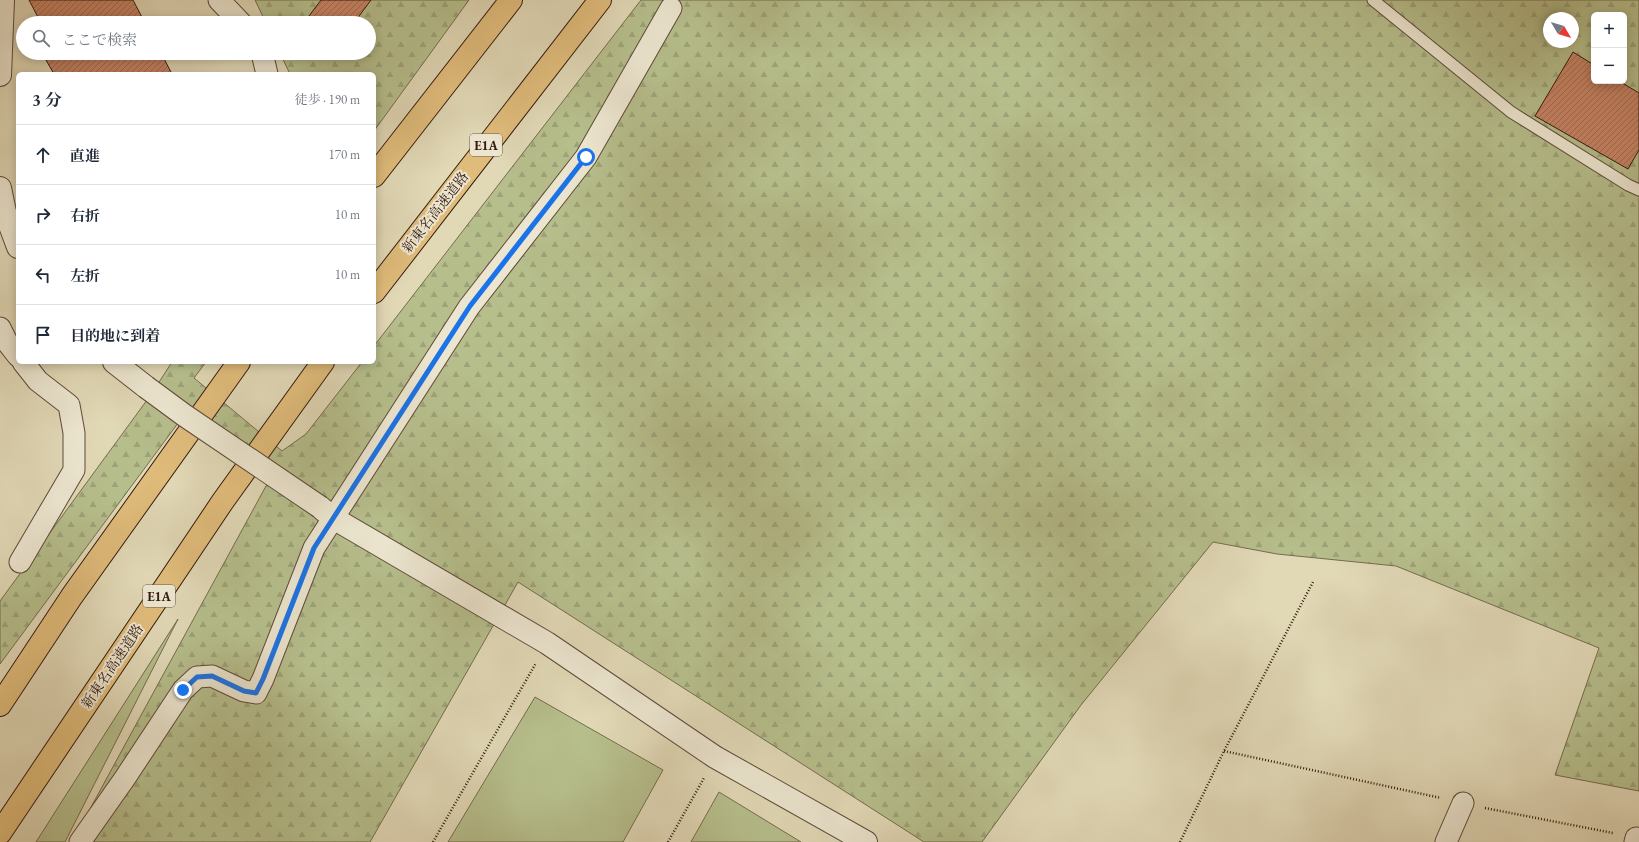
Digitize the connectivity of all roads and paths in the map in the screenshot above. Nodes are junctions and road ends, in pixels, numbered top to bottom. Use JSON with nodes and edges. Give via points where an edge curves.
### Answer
{"nodes":[{"id":1,"x":3,"y":0,"type":"edge"},
{"id":2,"x":511,"y":0,"type":"edge"},
{"id":3,"x":600,"y":0,"type":"edge"},
{"id":4,"x":1373,"y":0,"type":"edge"},
{"id":5,"x":226,"y":3,"type":"edge"},
{"id":6,"x":671,"y":8,"type":"dead end"},
{"id":7,"x":236,"y":16,"type":"edge"},
{"id":8,"x":264,"y":60,"type":"edge"},
{"id":9,"x":267,"y":72,"type":"edge"},
{"id":10,"x":0,"y":75,"type":"edge"},
{"id":11,"x":376,"y":173,"type":"edge"},
{"id":12,"x":0,"y":188,"type":"edge"},
{"id":13,"x":1639,"y":190,"type":"edge"},
{"id":14,"x":16,"y":242,"type":"edge"},
{"id":15,"x":376,"y":289,"type":"edge"},
{"id":16,"x":0,"y":328,"type":"edge"},
{"id":17,"x":16,"y":353,"type":"edge"},
{"id":18,"x":25,"y":364,"type":"edge"},
{"id":19,"x":117,"y":364,"type":"edge"},
{"id":20,"x":238,"y":364,"type":"edge"},
{"id":21,"x":322,"y":364,"type":"edge"},
{"id":22,"x":326,"y":512,"type":"junction"},
{"id":23,"x":20,"y":562,"type":"dead end"},
{"id":24,"x":1313,"y":582,"type":"dead end"},
{"id":25,"x":547,"y":643,"type":"junction"},
{"id":26,"x":0,"y":705,"type":"edge"},
{"id":27,"x":1224,"y":751,"type":"junction"},
{"id":28,"x":715,"y":757,"type":"junction"},
{"id":29,"x":1463,"y":803,"type":"junction"},
{"id":30,"x":0,"y":833,"type":"edge"},
{"id":31,"x":1636,"y":840,"type":"edge"},
{"id":32,"x":80,"y":842,"type":"edge"},
{"id":33,"x":433,"y":842,"type":"edge"},
{"id":34,"x":668,"y":842,"type":"edge"},
{"id":35,"x":866,"y":842,"type":"edge"},
{"id":36,"x":1180,"y":842,"type":"edge"},
{"id":37,"x":1446,"y":842,"type":"edge"}],
"edges":[{"from":1,"to":10,"type":"street"},
{"from":2,"to":11,"type":"highway"},
{"from":3,"to":15,"type":"highway","name":"新東名高速道路","number":"E1A"},
{"from":4,"to":13,"type":"lane","via":[[1511,112]]},
{"from":5,"to":7,"type":"street"},
{"from":6,"to":22,"type":"street","via":[[586,157],[470,306]]},
{"from":8,"to":9,"type":"street"},
{"from":12,"to":14,"type":"street","via":[[5,212]]},
{"from":16,"to":17,"type":"street"},
{"from":18,"to":23,"type":"street","via":[[38,381],[69,405],[74,433],[74,470]]},
{"from":19,"to":22,"type":"street","bridge":true,"via":[[184,415]]},
{"from":20,"to":26,"type":"highway","via":[[72,596]]},
{"from":21,"to":30,"type":"highway","name":"新東名高速道路","number":"E1A","via":[[223,501]]},
{"from":22,"to":25,"type":"street"},
{"from":22,"to":32,"type":"street","via":[[256,693],[244,691],[212,676],[197,677],[183,690]]},
{"from":24,"to":27,"type":"path"},
{"from":25,"to":28,"type":"street"},
{"from":25,"to":33,"type":"path"},
{"from":27,"to":29,"type":"path"},
{"from":27,"to":36,"type":"path"},
{"from":28,"to":34,"type":"path"},
{"from":28,"to":35,"type":"street"},
{"from":29,"to":31,"type":"path"},
{"from":29,"to":37,"type":"street"}]}
